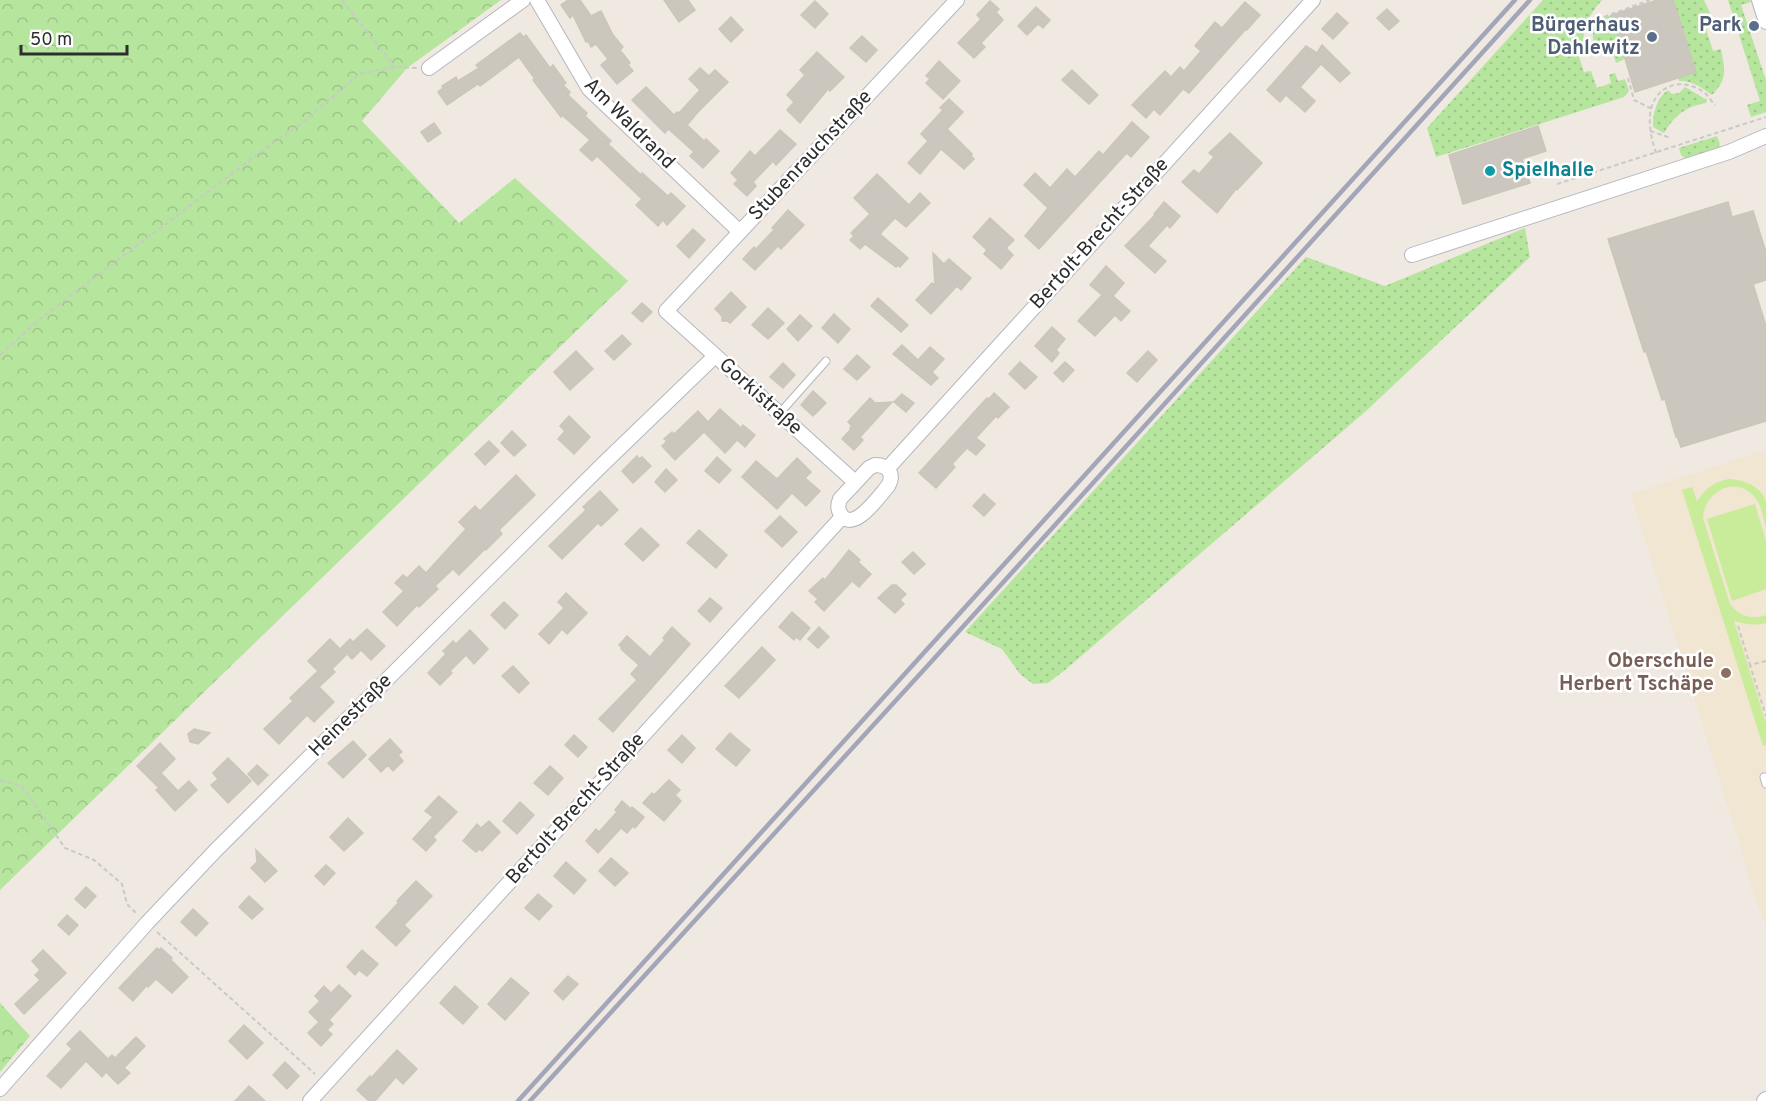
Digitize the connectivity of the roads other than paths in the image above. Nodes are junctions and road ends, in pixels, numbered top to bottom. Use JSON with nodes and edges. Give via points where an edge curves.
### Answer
{"nodes":[{"id":1,"x":523,"y":0,"type":"edge"},
{"id":2,"x":537,"y":0,"type":"edge"},
{"id":3,"x":957,"y":0,"type":"edge"},
{"id":4,"x":1313,"y":0,"type":"edge"},
{"id":5,"x":1759,"y":0,"type":"edge"},
{"id":6,"x":1766,"y":22,"type":"edge"},
{"id":7,"x":429,"y":68,"type":"road end"},
{"id":8,"x":1766,"y":136,"type":"edge"},
{"id":9,"x":740,"y":232,"type":"junction"},
{"id":10,"x":1412,"y":255,"type":"dead end"},
{"id":11,"x":666,"y":311,"type":"joint"},
{"id":12,"x":715,"y":357,"type":"junction"},
{"id":13,"x":826,"y":362,"type":"dead end"},
{"id":14,"x":779,"y":414,"type":"junction"},
{"id":15,"x":888,"y":468,"type":"junction"},
{"id":16,"x":855,"y":483,"type":"junction"},
{"id":17,"x":843,"y":517,"type":"junction"},
{"id":18,"x":1766,"y":777,"type":"edge"},
{"id":19,"x":1766,"y":784,"type":"edge"},
{"id":20,"x":0,"y":1089,"type":"edge"},
{"id":21,"x":310,"y":1101,"type":"edge"}],
"edges":[{"from":1,"to":7,"type":"street"},
{"from":2,"to":9,"type":"street","name":"Am Waldrand","via":[[589,89]]},
{"from":3,"to":9,"type":"street","name":"Stubenrauchstraße"},
{"from":4,"to":15,"type":"street","name":"Bertolt-Brecht-Straße"},
{"from":5,"to":6,"type":"street"},
{"from":8,"to":10,"type":"street","via":[[1729,152]]},
{"from":9,"to":11,"type":"street","name":"Stubenrauchstraße"},
{"from":11,"to":12,"type":"street","name":"Gorkistraße"},
{"from":12,"to":14,"type":"street","name":"Gorkistraße"},
{"from":12,"to":20,"type":"street","name":"Heinestraße","via":[[216,850]]},
{"from":13,"to":14,"type":"lane"},
{"from":14,"to":16,"type":"street","name":"Gorkistraße"},
{"from":15,"to":16,"type":"street","via":[[875,465]]},
{"from":15,"to":17,"type":"street","name":"Bertolt-Brecht-Straße","via":[[888,486],[861,517]]},
{"from":16,"to":17,"type":"street","via":[[838,504]]},
{"from":17,"to":21,"type":"street","name":"Bertolt-Brecht-Straße"},
{"from":18,"to":19,"type":"lane"}]}
